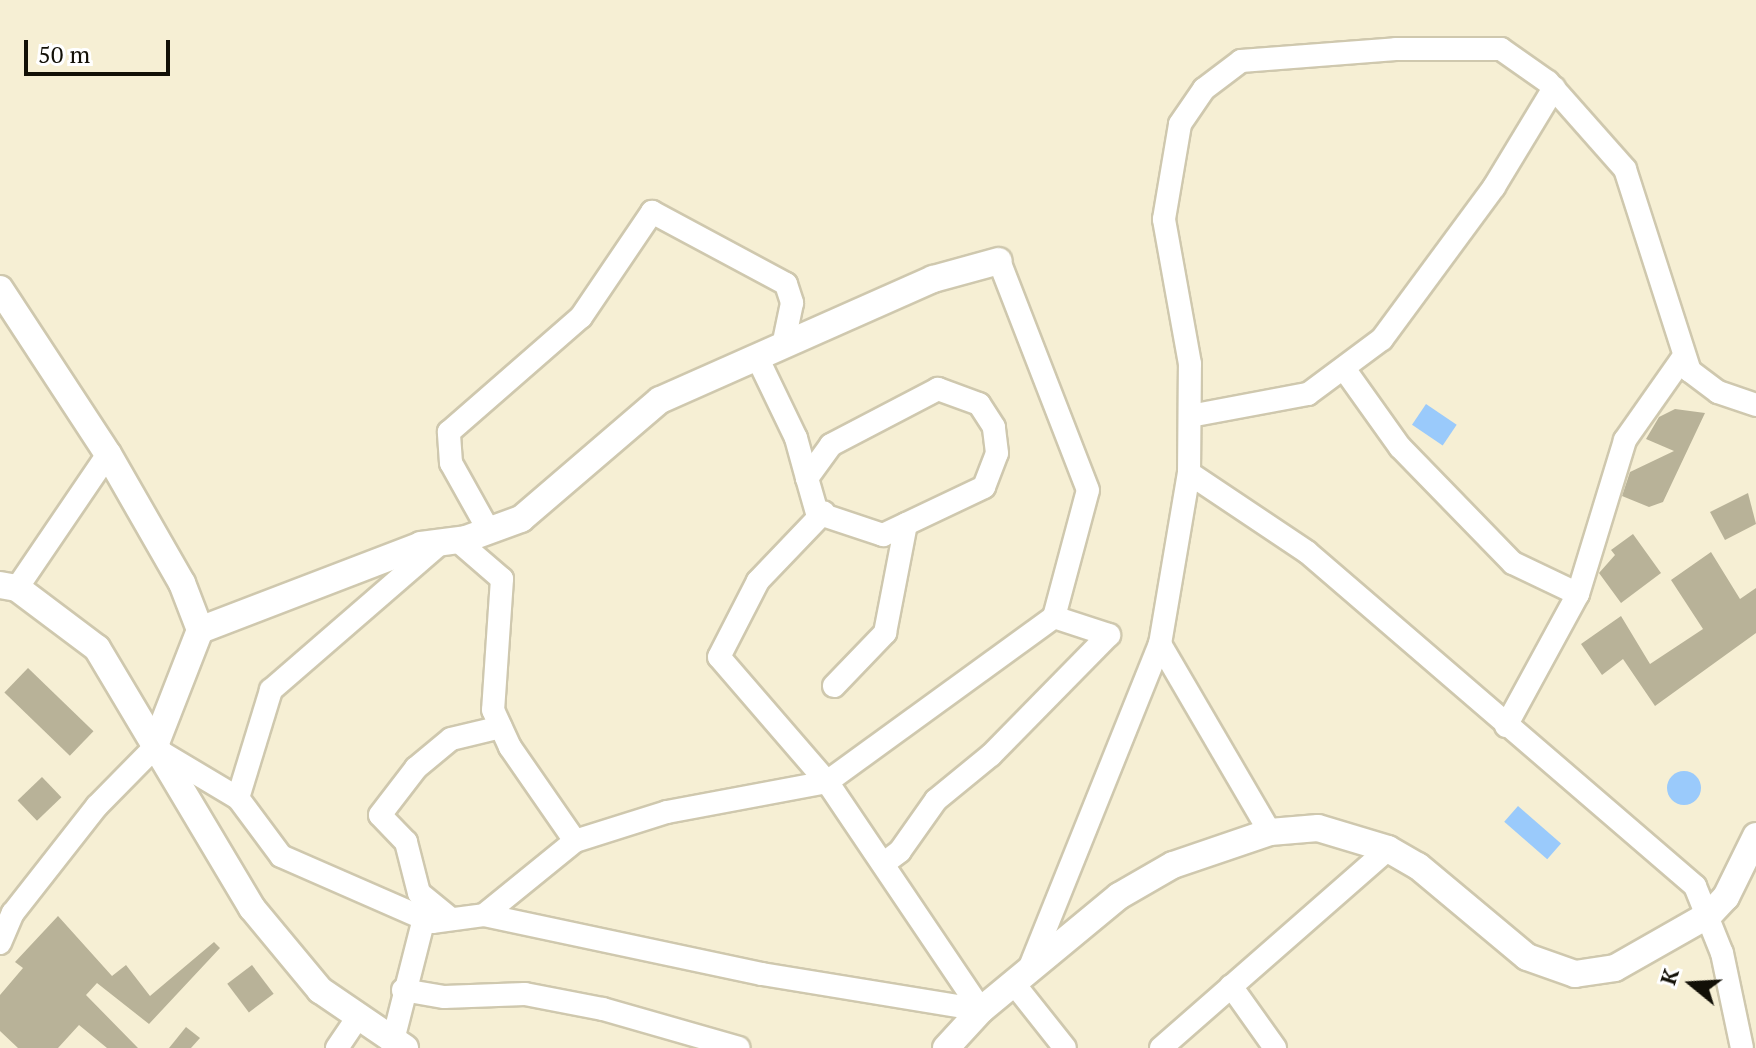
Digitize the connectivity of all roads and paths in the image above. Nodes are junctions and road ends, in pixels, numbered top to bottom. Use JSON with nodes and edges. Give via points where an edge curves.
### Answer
{"nodes":[{"id":1,"x":1554,"y":88,"type":"junction"},
{"id":2,"x":999,"y":261,"type":"joint"},
{"id":3,"x":0,"y":289,"type":"edge"},
{"id":4,"x":783,"y":346,"type":"junction"},
{"id":5,"x":757,"y":357,"type":"junction"},
{"id":6,"x":1682,"y":359,"type":"junction"},
{"id":7,"x":1345,"y":370,"type":"junction"},
{"id":8,"x":1756,"y":405,"type":"edge"},
{"id":9,"x":1190,"y":416,"type":"junction"},
{"id":10,"x":108,"y":454,"type":"junction"},
{"id":11,"x":1189,"y":473,"type":"junction"},
{"id":12,"x":807,"y":478,"type":"junction"},
{"id":13,"x":824,"y":512,"type":"junction"},
{"id":14,"x":906,"y":524,"type":"junction"},
{"id":15,"x":489,"y":531,"type":"junction"},
{"id":16,"x":449,"y":542,"type":"junction"},
{"id":17,"x":8,"y":586,"type":"edge"},
{"id":18,"x":1578,"y":594,"type":"junction"},
{"id":19,"x":1054,"y":617,"type":"junction"},
{"id":20,"x":200,"y":630,"type":"junction"},
{"id":21,"x":1160,"y":644,"type":"junction"},
{"id":22,"x":834,"y":686,"type":"dead end"},
{"id":23,"x":1506,"y":726,"type":"junction"},
{"id":24,"x":501,"y":727,"type":"junction"},
{"id":25,"x":154,"y":748,"type":"junction"},
{"id":26,"x":827,"y":782,"type":"junction"},
{"id":27,"x":238,"y":798,"type":"junction"},
{"id":28,"x":1270,"y":832,"type":"junction"},
{"id":29,"x":1756,"y":836,"type":"edge"},
{"id":30,"x":575,"y":841,"type":"junction"},
{"id":31,"x":1388,"y":849,"type":"junction"},
{"id":32,"x":883,"y":864,"type":"junction"},
{"id":33,"x":1710,"y":914,"type":"junction"},
{"id":34,"x":484,"y":915,"type":"junction"},
{"id":35,"x":424,"y":918,"type":"junction"},
{"id":36,"x":451,"y":919,"type":"junction"},
{"id":37,"x":0,"y":943,"type":"edge"},
{"id":38,"x":1021,"y":979,"type":"junction"},
{"id":39,"x":1231,"y":986,"type":"junction"},
{"id":40,"x":403,"y":990,"type":"junction"},
{"id":41,"x":981,"y":1010,"type":"junction"},
{"id":42,"x":356,"y":1020,"type":"junction"},
{"id":43,"x":398,"y":1046,"type":"edge"},
{"id":44,"x":337,"y":1048,"type":"edge"},
{"id":45,"x":739,"y":1048,"type":"edge"},
{"id":46,"x":946,"y":1048,"type":"edge"},
{"id":47,"x":1065,"y":1048,"type":"edge"},
{"id":48,"x":1161,"y":1048,"type":"edge"},
{"id":49,"x":1275,"y":1048,"type":"edge"},
{"id":50,"x":1742,"y":1048,"type":"edge"}],
"edges":[{"from":1,"to":6,"type":"street","via":[[1625,169]]},
{"from":1,"to":7,"type":"street","via":[[1419,294]]},
{"from":1,"to":9,"type":"street","via":[[1501,49],[1396,49],[1241,61],[1204,89],[1180,124],[1164,219],[1190,364]]},
{"from":2,"to":4,"type":"street","via":[[933,279]]},
{"from":2,"to":19,"type":"street","via":[[1088,490]]},
{"from":3,"to":10,"type":"street"},
{"from":4,"to":5,"type":"street"},
{"from":4,"to":15,"type":"street","via":[[792,303],[786,284],[652,212],[581,317],[449,432],[451,463]]},
{"from":5,"to":12,"type":"street","via":[[796,438]]},
{"from":5,"to":15,"type":"street","via":[[660,400],[521,519]]},
{"from":6,"to":8,"type":"street","via":[[1718,392]]},
{"from":6,"to":18,"type":"street","via":[[1625,440]]},
{"from":7,"to":9,"type":"street","via":[[1308,394]]},
{"from":7,"to":18,"type":"street","via":[[1400,447],[1513,563]]},
{"from":9,"to":11,"type":"street"},
{"from":10,"to":17,"type":"street"},
{"from":10,"to":20,"type":"street","via":[[182,583]]},
{"from":11,"to":21,"type":"street"},
{"from":11,"to":23,"type":"street","via":[[1307,552]]},
{"from":12,"to":13,"type":"street","via":[[817,513]]},
{"from":12,"to":14,"type":"street","via":[[831,445],[920,395],[959,393],[991,417],[997,453],[992,470],[984,487]]},
{"from":13,"to":14,"type":"street","via":[[883,535]]},
{"from":13,"to":26,"type":"street","via":[[758,581],[719,657]]},
{"from":14,"to":22,"type":"street","via":[[885,633]]},
{"from":15,"to":16,"type":"street"},
{"from":16,"to":20,"type":"street"},
{"from":16,"to":24,"type":"street","via":[[502,579],[493,710]]},
{"from":16,"to":27,"type":"street","via":[[271,690]]},
{"from":17,"to":25,"type":"street","via":[[97,648]]},
{"from":18,"to":23,"type":"street"},
{"from":19,"to":26,"type":"street"},
{"from":19,"to":32,"type":"street","via":[[1109,635],[991,755],[936,800],[900,851]]},
{"from":20,"to":25,"type":"street"},
{"from":21,"to":28,"type":"street"},
{"from":21,"to":38,"type":"street"},
{"from":23,"to":33,"type":"street","via":[[1682,873]]},
{"from":24,"to":30,"type":"street"},
{"from":24,"to":36,"type":"street","via":[[451,739],[416,768],[380,815],[406,842],[419,893]]},
{"from":25,"to":27,"type":"street"},
{"from":25,"to":37,"type":"street","via":[[87,818],[13,913]]},
{"from":25,"to":42,"type":"street","via":[[252,908],[320,990]]},
{"from":26,"to":30,"type":"street","via":[[667,812]]},
{"from":26,"to":32,"type":"street"},
{"from":27,"to":35,"type":"street","via":[[281,856]]},
{"from":28,"to":31,"type":"street","via":[[1318,828]]},
{"from":28,"to":38,"type":"street","via":[[1173,865],[1132,888]]},
{"from":29,"to":33,"type":"street","via":[[1726,897]]},
{"from":30,"to":34,"type":"street"},
{"from":31,"to":33,"type":"street","via":[[1418,866],[1527,957],[1575,974],[1615,968]]},
{"from":31,"to":39,"type":"street"},
{"from":32,"to":41,"type":"street"},
{"from":33,"to":50,"type":"street"},
{"from":34,"to":36,"type":"street"},
{"from":34,"to":41,"type":"street","via":[[762,974]]},
{"from":35,"to":36,"type":"street"},
{"from":35,"to":40,"type":"street"},
{"from":38,"to":41,"type":"street"},
{"from":38,"to":47,"type":"street"},
{"from":39,"to":48,"type":"street"},
{"from":39,"to":49,"type":"street"},
{"from":40,"to":43,"type":"street"},
{"from":40,"to":45,"type":"street","via":[[444,997],[525,994],[603,1009]]},
{"from":41,"to":46,"type":"street"},
{"from":42,"to":43,"type":"street"},
{"from":42,"to":44,"type":"street"}]}
